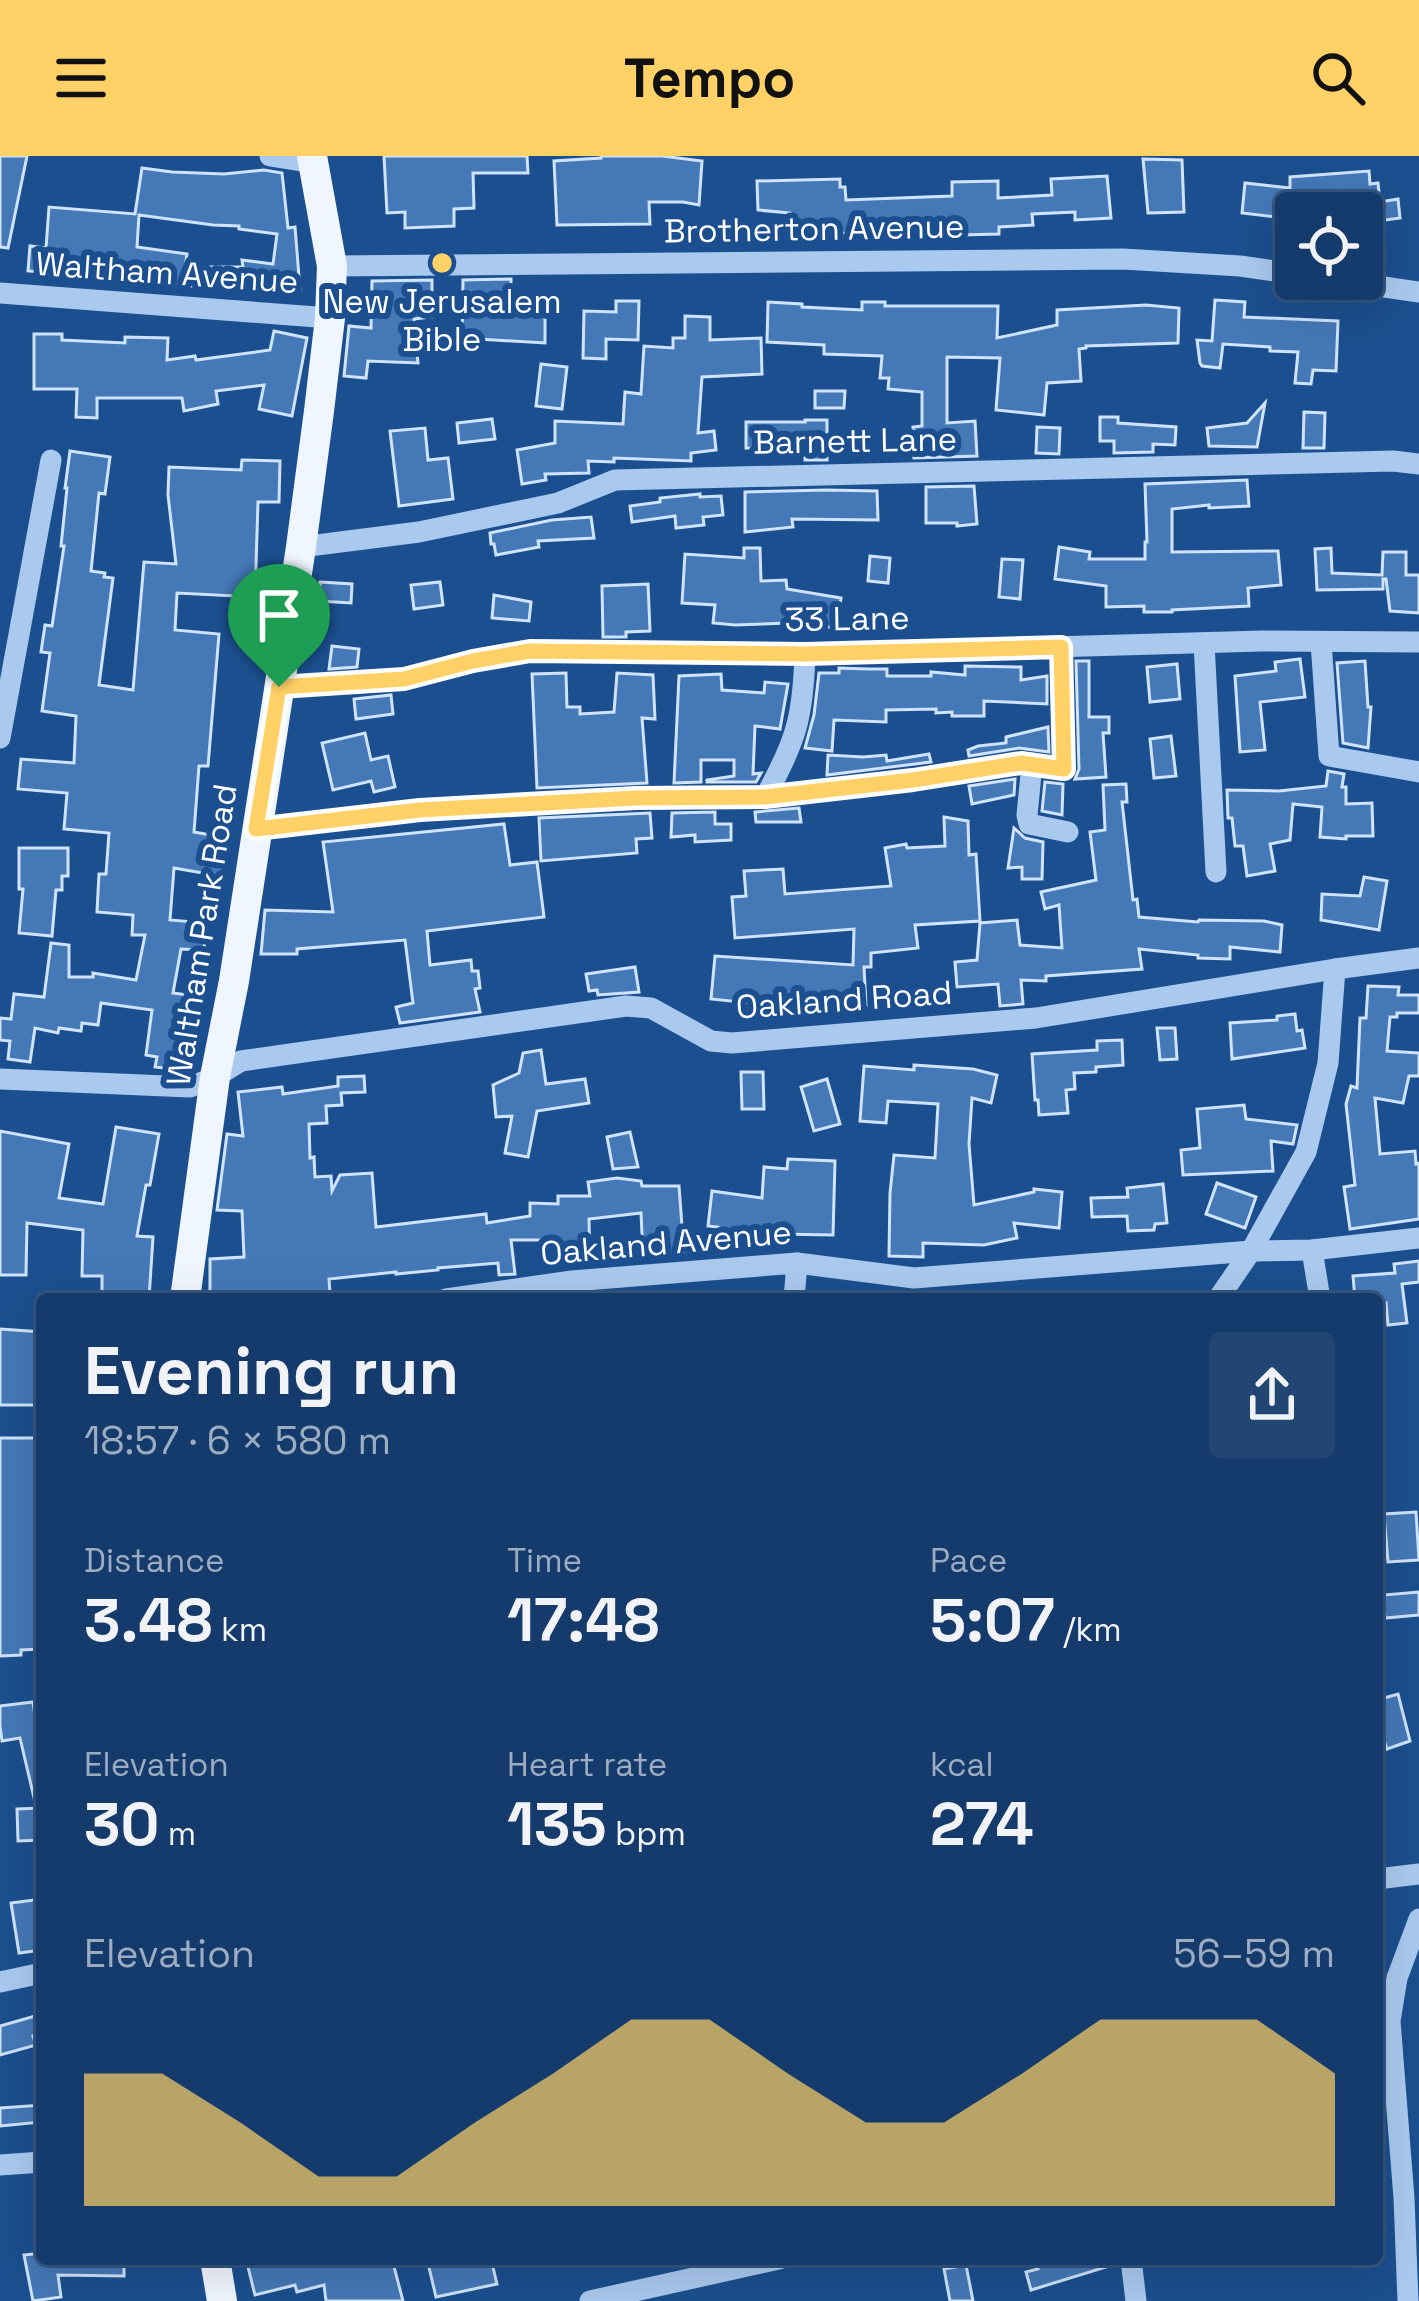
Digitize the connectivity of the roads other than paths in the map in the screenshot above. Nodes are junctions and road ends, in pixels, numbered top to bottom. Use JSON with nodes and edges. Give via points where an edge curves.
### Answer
{"nodes":[{"id":1,"x":270,"y":156,"type":"edge"},
{"id":2,"x":313,"y":160,"type":"edge"},
{"id":3,"x":332,"y":266,"type":"junction"},
{"id":4,"x":1275,"y":271,"type":"edge"},
{"id":5,"x":1383,"y":287,"type":"edge"},
{"id":6,"x":1419,"y":292,"type":"edge"},
{"id":7,"x":0,"y":293,"type":"edge"},
{"id":8,"x":330,"y":318,"type":"junction"},
{"id":9,"x":51,"y":460,"type":"dead end"},
{"id":10,"x":1419,"y":464,"type":"edge"},
{"id":11,"x":301,"y":547,"type":"junction"},
{"id":12,"x":1321,"y":641,"type":"junction"},
{"id":13,"x":1419,"y":642,"type":"edge"},
{"id":14,"x":1204,"y":643,"type":"junction"},
{"id":15,"x":1061,"y":647,"type":"junction"},
{"id":16,"x":805,"y":654,"type":"junction"},
{"id":17,"x":279,"y":687,"type":"junction"},
{"id":18,"x":0,"y":738,"type":"edge"},
{"id":19,"x":1032,"y":764,"type":"junction"},
{"id":20,"x":1419,"y":772,"type":"edge"},
{"id":21,"x":765,"y":797,"type":"junction"},
{"id":22,"x":256,"y":829,"type":"junction"},
{"id":23,"x":1068,"y":832,"type":"dead end"},
{"id":24,"x":1216,"y":872,"type":"dead end"},
{"id":25,"x":1419,"y":958,"type":"edge"},
{"id":26,"x":1336,"y":969,"type":"junction"},
{"id":27,"x":215,"y":1077,"type":"junction"},
{"id":28,"x":0,"y":1079,"type":"edge"},
{"id":29,"x":1419,"y":1238,"type":"edge"},
{"id":30,"x":1312,"y":1250,"type":"junction"},
{"id":31,"x":1251,"y":1251,"type":"junction"},
{"id":32,"x":797,"y":1263,"type":"junction"},
{"id":33,"x":570,"y":1290,"type":"edge"},
{"id":34,"x":186,"y":1293,"type":"edge"},
{"id":35,"x":529,"y":1293,"type":"edge"},
{"id":36,"x":794,"y":1293,"type":"edge"},
{"id":37,"x":1222,"y":1293,"type":"edge"},
{"id":38,"x":1319,"y":1293,"type":"edge"},
{"id":39,"x":1419,"y":1874,"type":"edge"},
{"id":40,"x":1383,"y":1878,"type":"edge"},
{"id":41,"x":1419,"y":1919,"type":"edge"},
{"id":42,"x":36,"y":1973,"type":"edge"},
{"id":43,"x":0,"y":1982,"type":"edge"},
{"id":44,"x":36,"y":2162,"type":"edge"},
{"id":45,"x":0,"y":2165,"type":"edge"},
{"id":46,"x":1411,"y":2198,"type":"edge"},
{"id":47,"x":216,"y":2265,"type":"edge"},
{"id":48,"x":751,"y":2265,"type":"edge"},
{"id":49,"x":1132,"y":2265,"type":"edge"},
{"id":50,"x":222,"y":2301,"type":"edge"},
{"id":51,"x":590,"y":2301,"type":"edge"},
{"id":52,"x":1136,"y":2301,"type":"edge"},
{"id":53,"x":1408,"y":2301,"type":"edge"}],
"edges":[{"from":1,"to":2,"type":"street"},
{"from":2,"to":3,"type":"main road","name":"Waltham Park Road"},
{"from":3,"to":4,"type":"street","name":"Brotherton Avenue","via":[[1123,259]]},
{"from":3,"to":8,"type":"main road","name":"Waltham Park Road"},
{"from":5,"to":6,"type":"street"},
{"from":7,"to":8,"type":"street","name":"Waltham Avenue"},
{"from":8,"to":11,"type":"main road","name":"Waltham Park Road"},
{"from":9,"to":18,"type":"street"},
{"from":10,"to":11,"type":"street","name":"Barnett Lane","via":[[615,480],[557,502],[418,532]]},
{"from":11,"to":17,"type":"main road","name":"Waltham Park Road"},
{"from":12,"to":13,"type":"street","name":"33 Lane"},
{"from":12,"to":14,"type":"street","name":"33 Lane"},
{"from":12,"to":20,"type":"street","via":[[1329,755]]},
{"from":14,"to":15,"type":"street","name":"33 Lane"},
{"from":14,"to":24,"type":"street"},
{"from":15,"to":16,"type":"street","name":"33 Lane"},
{"from":15,"to":19,"type":"street","via":[[1064,769]]},
{"from":16,"to":17,"type":"street","name":"33 Lane","via":[[530,651],[404,679]]},
{"from":16,"to":21,"type":"street","via":[[797,730]]},
{"from":17,"to":22,"type":"main road","name":"Waltham Park Road"},
{"from":19,"to":21,"type":"street"},
{"from":19,"to":23,"type":"street","via":[[1029,824]]},
{"from":21,"to":22,"type":"street","via":[[420,810]]},
{"from":22,"to":27,"type":"main road","name":"Waltham Park Road"},
{"from":25,"to":26,"type":"street","name":"Oakland Road"},
{"from":26,"to":27,"type":"street","name":"Oakland Road","via":[[1036,1018],[732,1043],[711,1041],[651,1008],[626,1006],[242,1061]]},
{"from":26,"to":31,"type":"street","via":[[1328,1063],[1306,1152]]},
{"from":27,"to":28,"type":"street","name":"Oakland Road","via":[[190,1087]]},
{"from":27,"to":34,"type":"main road","name":"Waltham Park Road"},
{"from":29,"to":30,"type":"street","name":"Oakland Avenue"},
{"from":30,"to":31,"type":"street","name":"Oakland Avenue"},
{"from":30,"to":38,"type":"street"},
{"from":31,"to":32,"type":"street","name":"Oakland Avenue","via":[[914,1278]]},
{"from":31,"to":37,"type":"street"},
{"from":32,"to":33,"type":"street","name":"Oakland Avenue"},
{"from":32,"to":36,"type":"street"},
{"from":33,"to":35,"type":"street","name":"Oakland Avenue"},
{"from":39,"to":40,"type":"street"},
{"from":41,"to":46,"type":"street","via":[[1390,2021]]},
{"from":42,"to":43,"type":"street"},
{"from":44,"to":45,"type":"street"},
{"from":46,"to":53,"type":"street"},
{"from":47,"to":50,"type":"main road"},
{"from":48,"to":51,"type":"street"},
{"from":49,"to":52,"type":"street"}]}
